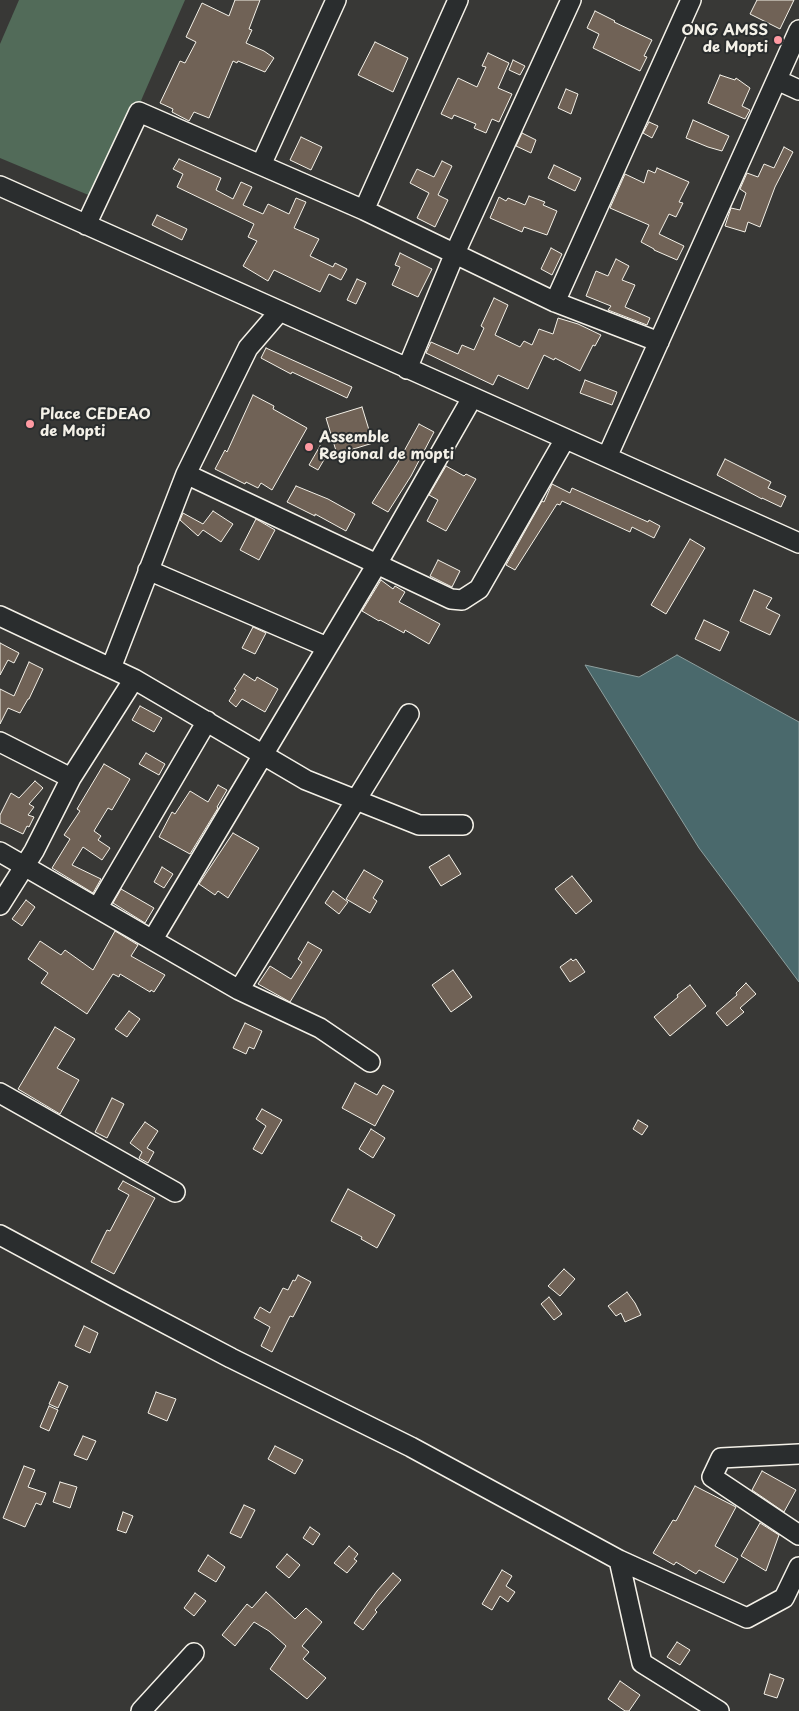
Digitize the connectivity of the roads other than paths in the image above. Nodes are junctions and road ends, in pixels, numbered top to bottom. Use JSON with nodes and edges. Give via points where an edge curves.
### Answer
{"nodes":[{"id":1,"x":336,"y":0,"type":"edge"},
{"id":2,"x":458,"y":0,"type":"edge"},
{"id":3,"x":571,"y":0,"type":"edge"},
{"id":4,"x":691,"y":0,"type":"edge"},
{"id":5,"x":799,"y":30,"type":"edge"},
{"id":6,"x":777,"y":80,"type":"junction"},
{"id":7,"x":799,"y":90,"type":"edge"},
{"id":8,"x":261,"y":165,"type":"junction"},
{"id":9,"x":0,"y":186,"type":"edge"},
{"id":10,"x":364,"y":210,"type":"junction"},
{"id":11,"x":86,"y":224,"type":"junction"},
{"id":12,"x":455,"y":253,"type":"junction"},
{"id":13,"x":555,"y":302,"type":"junction"},
{"id":14,"x":279,"y":312,"type":"junction"},
{"id":15,"x":659,"y":342,"type":"junction"},
{"id":16,"x":407,"y":369,"type":"junction"},
{"id":17,"x":472,"y":398,"type":"junction"},
{"id":18,"x":565,"y":439,"type":"junction"},
{"id":19,"x":607,"y":457,"type":"junction"},
{"id":20,"x":186,"y":474,"type":"junction"},
{"id":21,"x":799,"y":543,"type":"edge"},
{"id":22,"x":377,"y":564,"type":"junction"},
{"id":23,"x":148,"y":570,"type":"junction"},
{"id":24,"x":0,"y":616,"type":"edge"},
{"id":25,"x":327,"y":647,"type":"junction"},
{"id":26,"x":111,"y":668,"type":"junction"},
{"id":27,"x":134,"y":679,"type":"junction"},
{"id":28,"x":410,"y":714,"type":"dead end"},
{"id":29,"x":207,"y":721,"type":"junction"},
{"id":30,"x":0,"y":742,"type":"edge"},
{"id":31,"x":263,"y":754,"type":"junction"},
{"id":32,"x":71,"y":778,"type":"junction"},
{"id":33,"x":357,"y":799,"type":"junction"},
{"id":34,"x":463,"y":826,"type":"dead end"},
{"id":35,"x":0,"y":852,"type":"edge"},
{"id":36,"x":25,"y":865,"type":"junction"},
{"id":37,"x":0,"y":905,"type":"edge"},
{"id":38,"x":98,"y":907,"type":"junction"},
{"id":39,"x":153,"y":939,"type":"junction"},
{"id":40,"x":239,"y":990,"type":"junction"},
{"id":41,"x":370,"y":1062,"type":"dead end"},
{"id":42,"x":0,"y":1093,"type":"edge"},
{"id":43,"x":175,"y":1192,"type":"dead end"},
{"id":44,"x":0,"y":1235,"type":"edge"},
{"id":45,"x":799,"y":1454,"type":"edge"},
{"id":46,"x":799,"y":1535,"type":"edge"},
{"id":47,"x":619,"y":1560,"type":"junction"},
{"id":48,"x":799,"y":1567,"type":"edge"},
{"id":49,"x":194,"y":1653,"type":"dead end"},
{"id":50,"x":141,"y":1711,"type":"edge"},
{"id":51,"x":719,"y":1711,"type":"edge"}],
"edges":[{"from":1,"to":8,"type":"street"},
{"from":2,"to":10,"type":"street"},
{"from":3,"to":12,"type":"street"},
{"from":4,"to":13,"type":"street"},
{"from":5,"to":6,"type":"street"},
{"from":6,"to":7,"type":"street"},
{"from":6,"to":15,"type":"street"},
{"from":8,"to":10,"type":"street"},
{"from":8,"to":11,"type":"street","via":[[139,112]]},
{"from":9,"to":11,"type":"street"},
{"from":10,"to":12,"type":"street"},
{"from":11,"to":14,"type":"street"},
{"from":12,"to":13,"type":"street"},
{"from":12,"to":16,"type":"street"},
{"from":13,"to":15,"type":"street"},
{"from":14,"to":16,"type":"street"},
{"from":14,"to":20,"type":"street","via":[[248,348]]},
{"from":15,"to":19,"type":"street"},
{"from":16,"to":17,"type":"street"},
{"from":17,"to":18,"type":"street"},
{"from":17,"to":22,"type":"street"},
{"from":18,"to":19,"type":"street"},
{"from":18,"to":22,"type":"street","via":[[472,595],[462,600],[451,599]]},
{"from":19,"to":21,"type":"street"},
{"from":20,"to":22,"type":"street"},
{"from":20,"to":23,"type":"street"},
{"from":22,"to":25,"type":"street"},
{"from":23,"to":25,"type":"street"},
{"from":23,"to":26,"type":"street"},
{"from":24,"to":26,"type":"street"},
{"from":25,"to":31,"type":"street"},
{"from":26,"to":27,"type":"street"},
{"from":27,"to":29,"type":"street"},
{"from":27,"to":32,"type":"street"},
{"from":28,"to":33,"type":"street"},
{"from":29,"to":31,"type":"street"},
{"from":29,"to":38,"type":"street"},
{"from":30,"to":32,"type":"street"},
{"from":31,"to":33,"type":"street","via":[[306,780]]},
{"from":31,"to":39,"type":"street"},
{"from":32,"to":36,"type":"street"},
{"from":33,"to":34,"type":"street","via":[[419,825]]},
{"from":33,"to":40,"type":"street"},
{"from":35,"to":36,"type":"street"},
{"from":36,"to":37,"type":"street"},
{"from":36,"to":38,"type":"street"},
{"from":38,"to":39,"type":"street"},
{"from":39,"to":40,"type":"street"},
{"from":40,"to":41,"type":"street","via":[[320,1028]]},
{"from":42,"to":43,"type":"street"},
{"from":44,"to":47,"type":"street","via":[[231,1358],[411,1447]]},
{"from":45,"to":46,"type":"street","via":[[721,1458],[712,1477]]},
{"from":47,"to":48,"type":"street","via":[[747,1618],[784,1598]]},
{"from":47,"to":51,"type":"street","via":[[642,1663]]},
{"from":49,"to":50,"type":"street"}]}
